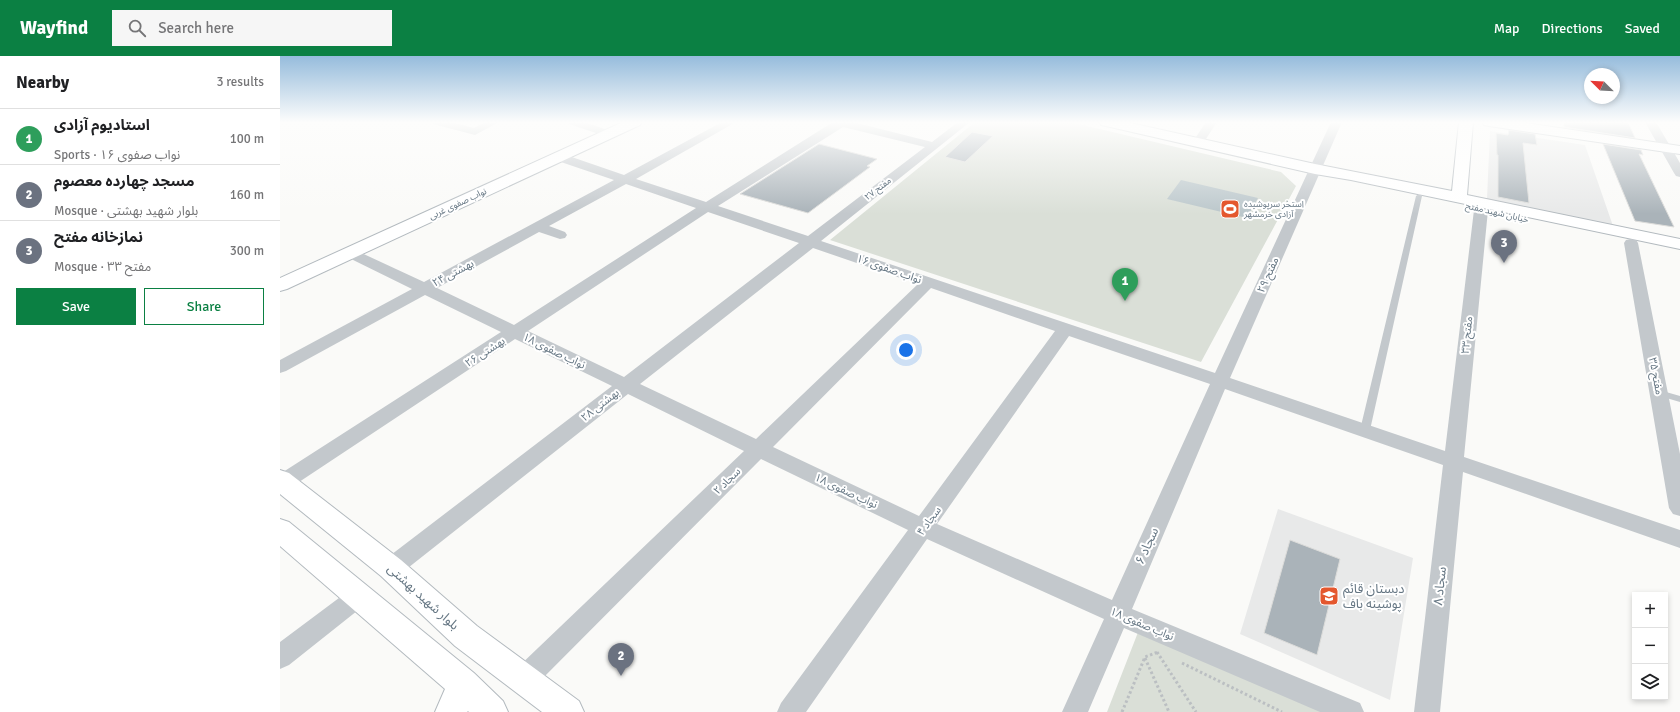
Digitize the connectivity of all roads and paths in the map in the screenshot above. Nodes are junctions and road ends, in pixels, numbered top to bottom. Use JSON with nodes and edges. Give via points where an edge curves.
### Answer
{"nodes":[{"id":1,"x":569,"y":153,"type":"edge"},
{"id":2,"x":676,"y":153,"type":"edge"},
{"id":3,"x":794,"y":153,"type":"edge"},
{"id":4,"x":926,"y":153,"type":"edge"},
{"id":5,"x":1241,"y":153,"type":"edge"},
{"id":6,"x":1323,"y":153,"type":"edge"},
{"id":7,"x":1463,"y":153,"type":"edge"},
{"id":8,"x":1674,"y":153,"type":"edge"},
{"id":9,"x":559,"y":157,"type":"junction"},
{"id":10,"x":1315,"y":169,"type":"junction"},
{"id":11,"x":1680,"y":173,"type":"edge"},
{"id":12,"x":626,"y":180,"type":"junction"},
{"id":13,"x":1419,"y":196,"type":"junction"},
{"id":14,"x":1459,"y":198,"type":"junction"},
{"id":15,"x":707,"y":207,"type":"junction"},
{"id":16,"x":1481,"y":210,"type":"junction"},
{"id":17,"x":538,"y":227,"type":"junction"},
{"id":18,"x":560,"y":235,"type":"dead end"},
{"id":19,"x":809,"y":242,"type":"junction"},
{"id":20,"x":1631,"y":243,"type":"junction"},
{"id":21,"x":1680,"y":244,"type":"edge"},
{"id":22,"x":350,"y":254,"type":"junction"},
{"id":23,"x":463,"y":254,"type":"dead end"},
{"id":24,"x":1680,"y":254,"type":"edge"},
{"id":25,"x":478,"y":260,"type":"junction"},
{"id":26,"x":929,"y":282,"type":"junction"},
{"id":27,"x":280,"y":285,"type":"edge"},
{"id":28,"x":423,"y":289,"type":"junction"},
{"id":29,"x":1066,"y":328,"type":"junction"},
{"id":30,"x":516,"y":333,"type":"junction"},
{"id":31,"x":280,"y":367,"type":"edge"},
{"id":32,"x":1220,"y":380,"type":"junction"},
{"id":33,"x":625,"y":385,"type":"junction"},
{"id":34,"x":1659,"y":393,"type":"junction"},
{"id":35,"x":1680,"y":399,"type":"edge"},
{"id":36,"x":1365,"y":430,"type":"junction"},
{"id":37,"x":758,"y":450,"type":"junction"},
{"id":38,"x":1453,"y":461,"type":"junction"},
{"id":39,"x":281,"y":481,"type":"edge"},
{"id":40,"x":1680,"y":508,"type":"edge"},
{"id":41,"x":924,"y":528,"type":"junction"},
{"id":42,"x":280,"y":530,"type":"edge"},
{"id":43,"x":1680,"y":539,"type":"edge"},
{"id":44,"x":391,"y":568,"type":"junction"},
{"id":45,"x":359,"y":596,"type":"junction"},
{"id":46,"x":1118,"y":614,"type":"junction"},
{"id":47,"x":1157,"y":652,"type":"junction"},
{"id":48,"x":1164,"y":655,"type":"dead end"},
{"id":49,"x":280,"y":657,"type":"edge"},
{"id":50,"x":1145,"y":657,"type":"junction"},
{"id":51,"x":1178,"y":662,"type":"dead end"},
{"id":52,"x":524,"y":679,"type":"junction"},
{"id":53,"x":457,"y":698,"type":"edge"},
{"id":54,"x":492,"y":712,"type":"edge"},
{"id":55,"x":568,"y":712,"type":"edge"},
{"id":56,"x":790,"y":712,"type":"edge"},
{"id":57,"x":1075,"y":712,"type":"edge"},
{"id":58,"x":1122,"y":712,"type":"edge"},
{"id":59,"x":1170,"y":712,"type":"edge"},
{"id":60,"x":1196,"y":712,"type":"edge"},
{"id":61,"x":1282,"y":712,"type":"edge"},
{"id":62,"x":1351,"y":712,"type":"edge"},
{"id":63,"x":1427,"y":712,"type":"edge"}],
"edges":[{"from":1,"to":9,"type":"street","name":"نواب صفوی غربی"},
{"from":2,"to":12,"type":"street","name":"بهشتی ۲۴"},
{"from":3,"to":15,"type":"street","name":"بهشتی ۲۶"},
{"from":4,"to":19,"type":"street","name":"مفتح ۲۷"},
{"from":5,"to":10,"type":"street","name":"خیابان شهید مفتح"},
{"from":6,"to":10,"type":"street","name":"مفتح ۲۹"},
{"from":7,"to":14,"type":"street"},
{"from":8,"to":11,"type":"street"},
{"from":9,"to":12,"type":"street","name":"نواب صفوی ۱۶"},
{"from":9,"to":22,"type":"street","name":"نواب صفوی غربی"},
{"from":10,"to":13,"type":"street","name":"خیابان شهید مفتح","via":[[1348,180]]},
{"from":10,"to":14,"type":"street","name":"خیابان شهید مفتح"},
{"from":10,"to":32,"type":"street","name":"مفتح ۲۹"},
{"from":12,"to":15,"type":"street","name":"نواب صفوی ۱۶"},
{"from":12,"to":17,"type":"street","name":"بهشتی ۲۴"},
{"from":13,"to":16,"type":"street","name":"خیابان شهید مفتح"},
{"from":13,"to":36,"type":"lane"},
{"from":14,"to":21,"type":"street","name":"خیابان شهید مفتح"},
{"from":15,"to":19,"type":"street","name":"نواب صفوی ۱۶"},
{"from":15,"to":30,"type":"street","name":"بهشتی ۲۶"},
{"from":16,"to":20,"type":"street","name":"خیابان شهید مفتح"},
{"from":16,"to":38,"type":"street","name":"مفتح ۳۳"},
{"from":17,"to":18,"type":"street"},
{"from":17,"to":25,"type":"street","name":"بهشتی ۲۴"},
{"from":19,"to":26,"type":"street","name":"نواب صفوی ۱۶"},
{"from":19,"to":33,"type":"street","name":"بهشتی ۲۸"},
{"from":20,"to":24,"type":"street","name":"خیابان شهید مفتح"},
{"from":20,"to":34,"type":"street","name":"مفتح ۳۵"},
{"from":22,"to":27,"type":"street","name":"نواب صفوی غربی"},
{"from":22,"to":28,"type":"street","name":"نواب صفوی ۱۸"},
{"from":23,"to":25,"type":"street"},
{"from":25,"to":28,"type":"street","name":"بهشتی ۲۴"},
{"from":26,"to":29,"type":"street","name":"نواب صفوی ۱۶"},
{"from":26,"to":37,"type":"street","name":"سجاد ۲"},
{"from":28,"to":30,"type":"street","name":"نواب صفوی ۱۸"},
{"from":28,"to":31,"type":"street","name":"بهشتی ۲۴"},
{"from":29,"to":32,"type":"street","name":"نواب صفوی ۱۶"},
{"from":29,"to":41,"type":"street","name":"سجاد ۴"},
{"from":30,"to":33,"type":"street","name":"نواب صفوی ۱۸"},
{"from":30,"to":39,"type":"street","name":"بهشتی ۲۶"},
{"from":32,"to":36,"type":"street","name":"نواب صفوی ۱۶"},
{"from":32,"to":46,"type":"street","name":"سجاد ۶"},
{"from":33,"to":37,"type":"street","name":"نواب صفوی ۱۸"},
{"from":33,"to":44,"type":"street","name":"بهشتی ۲۸"},
{"from":34,"to":35,"type":"lane"},
{"from":34,"to":40,"type":"street","name":"مفتح ۳۵"},
{"from":36,"to":38,"type":"street","name":"نواب صفوی ۱۶"},
{"from":37,"to":41,"type":"street","name":"نواب صفوی ۱۸"},
{"from":37,"to":52,"type":"street","name":"سجاد ۲"},
{"from":38,"to":43,"type":"street","name":"نواب صفوی ۱۶"},
{"from":38,"to":63,"type":"street","name":"سجاد ۸"},
{"from":39,"to":44,"type":"street","name":"بلوار شهید بهشتی"},
{"from":41,"to":46,"type":"street","name":"نواب صفوی ۱۸"},
{"from":41,"to":56,"type":"street","name":"سجاد ۴"},
{"from":42,"to":45,"type":"street"},
{"from":44,"to":52,"type":"street","name":"بلوار شهید بهشتی","via":[[466,636]]},
{"from":45,"to":49,"type":"street"},
{"from":45,"to":53,"type":"street"},
{"from":46,"to":57,"type":"street","name":"سجاد ۶"},
{"from":46,"to":62,"type":"street","name":"نواب صفوی ۱۸"},
{"from":47,"to":48,"type":"path"},
{"from":47,"to":50,"type":"path"},
{"from":47,"to":60,"type":"path"},
{"from":50,"to":58,"type":"path"},
{"from":50,"to":59,"type":"path"},
{"from":51,"to":61,"type":"path"},
{"from":52,"to":55,"type":"street","name":"بلوار شهید بهشتی"},
{"from":53,"to":54,"type":"street"}]}
